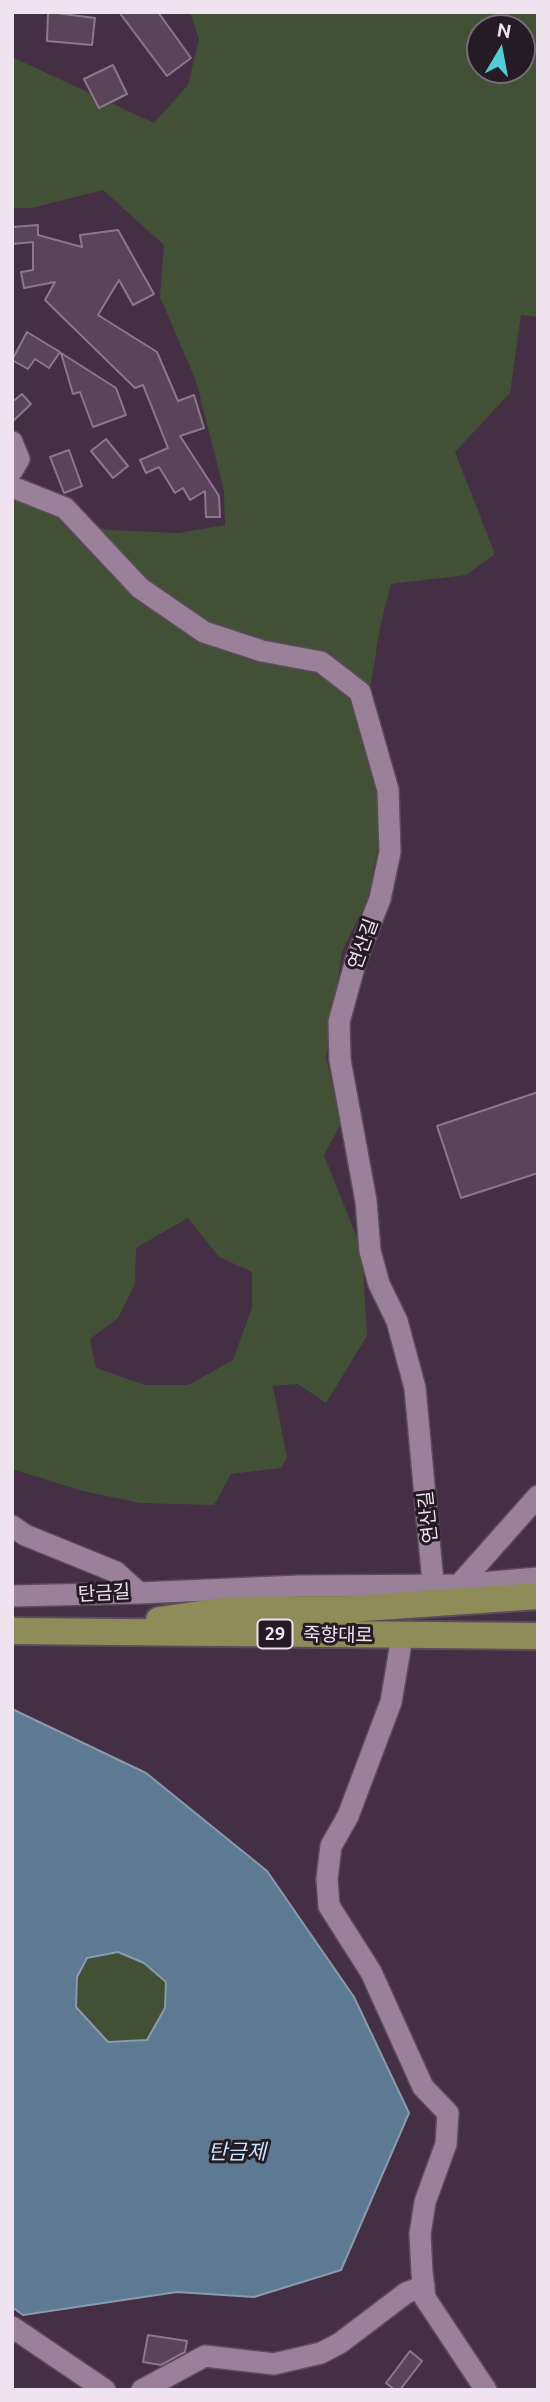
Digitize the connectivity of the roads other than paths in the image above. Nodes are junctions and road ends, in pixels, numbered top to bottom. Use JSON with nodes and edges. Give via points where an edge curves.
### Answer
{"nodes":[{"id":1,"x":12,"y":442,"type":"edge"},
{"id":2,"x":12,"y":471,"type":"edge"},
{"id":3,"x":12,"y":487,"type":"edge"},
{"id":4,"x":538,"y":1496,"type":"edge"},
{"id":5,"x":12,"y":1526,"type":"edge"},
{"id":6,"x":538,"y":1578,"type":"edge"},
{"id":7,"x":459,"y":1586,"type":"junction"},
{"id":8,"x":139,"y":1593,"type":"junction"},
{"id":9,"x":435,"y":1594,"type":"junction"},
{"id":10,"x":12,"y":1596,"type":"edge"},
{"id":11,"x":538,"y":1596,"type":"edge"},
{"id":12,"x":12,"y":1631,"type":"edge"},
{"id":13,"x":83,"y":1632,"type":"junction"},
{"id":14,"x":538,"y":1636,"type":"edge"},
{"id":15,"x":402,"y":1637,"type":"junction"},
{"id":16,"x":424,"y":2286,"type":"junction"},
{"id":17,"x":12,"y":2327,"type":"edge"},
{"id":18,"x":105,"y":2390,"type":"edge"},
{"id":19,"x":142,"y":2390,"type":"edge"},
{"id":20,"x":486,"y":2390,"type":"edge"}],
"edges":[{"from":1,"to":2,"type":"street","via":[[19,459]]},
{"from":3,"to":9,"type":"street","name":"연산길","via":[[65,508],[140,588],[204,632],[262,651],[321,662],[360,692],[388,790],[390,852],[380,899],[339,1022],[340,1060],[366,1201],[370,1251],[397,1321],[415,1388]]},
{"from":4,"to":7,"type":"street"},
{"from":5,"to":8,"type":"street","name":"탄금길","via":[[116,1572]]},
{"from":6,"to":7,"type":"street"},
{"from":7,"to":9,"type":"street"},
{"from":8,"to":9,"type":"street"},
{"from":8,"to":10,"type":"street","name":"탄금길"},
{"from":9,"to":11,"type":"main road"},
{"from":9,"to":13,"type":"main road","via":[[349,1609],[227,1610]]},
{"from":12,"to":13,"type":"main road","name":"죽향대로","number":"29"},
{"from":13,"to":15,"type":"main road","name":"죽향대로","number":"29"},
{"from":14,"to":15,"type":"main road","name":"죽향대로","number":"29"},
{"from":15,"to":16,"type":"street","via":[[391,1702],[348,1816],[331,1846],[327,1879],[329,1906],[370,1972],[423,2087],[448,2113],[446,2144],[425,2202],[420,2234]]},
{"from":16,"to":19,"type":"street","via":[[406,2293],[321,2353],[274,2364],[205,2356]]},
{"from":16,"to":20,"type":"street","via":[[425,2298]]},
{"from":17,"to":18,"type":"street"}]}
